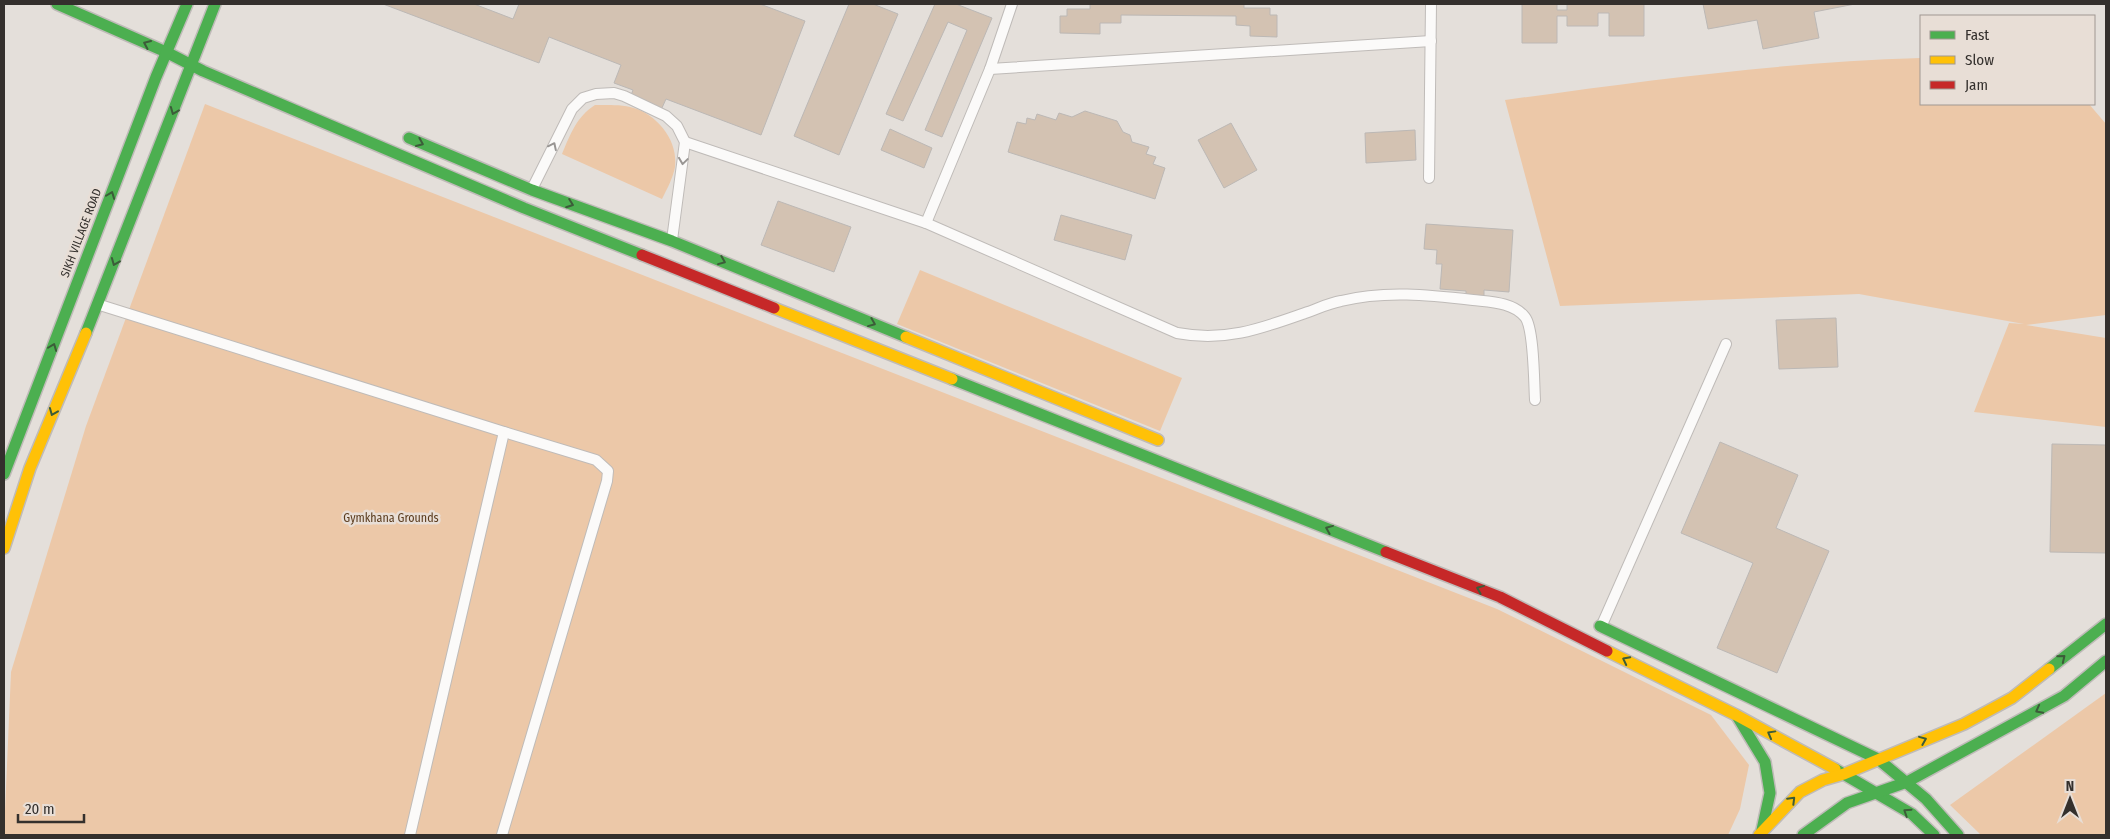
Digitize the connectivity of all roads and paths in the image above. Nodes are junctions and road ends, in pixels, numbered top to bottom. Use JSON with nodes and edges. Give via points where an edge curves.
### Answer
{"nodes":[{"id":1,"x":57,"y":4,"type":"edge"},
{"id":2,"x":187,"y":4,"type":"edge"},
{"id":3,"x":215,"y":4,"type":"edge"},
{"id":4,"x":1012,"y":4,"type":"edge"},
{"id":5,"x":1431,"y":4,"type":"edge"},
{"id":6,"x":158,"y":31,"type":"dead end"},
{"id":7,"x":1431,"y":42,"type":"junction"},
{"id":8,"x":185,"y":43,"type":"junction"},
{"id":9,"x":166,"y":52,"type":"junction"},
{"id":10,"x":208,"y":54,"type":"dead end"},
{"id":11,"x":191,"y":65,"type":"junction"},
{"id":12,"x":990,"y":69,"type":"junction"},
{"id":13,"x":397,"y":133,"type":"dead end"},
{"id":14,"x":685,"y":142,"type":"junction"},
{"id":15,"x":1429,"y":178,"type":"dead end"},
{"id":16,"x":532,"y":190,"type":"junction"},
{"id":17,"x":524,"y":208,"type":"junction"},
{"id":18,"x":926,"y":224,"type":"junction"},
{"id":19,"x":672,"y":241,"type":"junction"},
{"id":20,"x":98,"y":304,"type":"junction"},
{"id":21,"x":1726,"y":344,"type":"dead end"},
{"id":22,"x":1535,"y":400,"type":"dead end"},
{"id":23,"x":504,"y":432,"type":"junction"},
{"id":24,"x":1166,"y":443,"type":"dead end"},
{"id":25,"x":4,"y":474,"type":"edge"},
{"id":26,"x":4,"y":548,"type":"edge"},
{"id":27,"x":2106,"y":624,"type":"edge"},
{"id":28,"x":1597,"y":625,"type":"joint"},
{"id":29,"x":2106,"y":661,"type":"edge"},
{"id":30,"x":1736,"y":715,"type":"junction"},
{"id":31,"x":1802,"y":723,"type":"junction"},
{"id":32,"x":1791,"y":745,"type":"junction"},
{"id":33,"x":1878,"y":759,"type":"junction"},
{"id":34,"x":1940,"y":763,"type":"junction"},
{"id":35,"x":1844,"y":774,"type":"junction"},
{"id":36,"x":1938,"y":778,"type":"dead end"},
{"id":37,"x":1906,"y":782,"type":"junction"},
{"id":38,"x":1876,"y":792,"type":"junction"},
{"id":39,"x":1937,"y":795,"type":"dead end"},
{"id":40,"x":1939,"y":813,"type":"junction"},
{"id":41,"x":1761,"y":833,"type":"edge"},
{"id":42,"x":410,"y":835,"type":"edge"},
{"id":43,"x":502,"y":835,"type":"edge"},
{"id":44,"x":1803,"y":835,"type":"edge"},
{"id":45,"x":1934,"y":835,"type":"edge"},
{"id":46,"x":1958,"y":835,"type":"edge"}],
"edges":[{"from":9,"to":1,"type":"main road","one_way":true},
{"from":2,"to":8,"type":"main road","name":"SIKH VILLAGE ROAD"},
{"from":3,"to":8,"type":"main road","name":"SIKH VILLAGE ROAD"},
{"from":4,"to":12,"type":"lane"},
{"from":5,"to":7,"type":"lane"},
{"from":6,"to":8,"type":"main road"},
{"from":7,"to":12,"type":"lane"},
{"from":7,"to":15,"type":"lane"},
{"from":8,"to":9,"type":"main road","name":"SIKH VILLAGE ROAD"},
{"from":8,"to":10,"type":"main road"},
{"from":8,"to":11,"type":"main road","name":"SIKH VILLAGE ROAD"},
{"from":9,"to":11,"type":"main road"},
{"from":25,"to":9,"type":"main road","name":"SIKH VILLAGE ROAD","one_way":true},
{"from":11,"to":17,"type":"main road"},
{"from":11,"to":20,"type":"main road","name":"SIKH VILLAGE ROAD","one_way":true},
{"from":12,"to":18,"type":"lane"},
{"from":13,"to":16,"type":"main road","one_way":true},
{"from":16,"to":14,"type":"lane","one_way":true,"via":[[572,109],[583,98],[614,93],[666,116],[677,126]]},
{"from":14,"to":18,"type":"lane"},
{"from":14,"to":19,"type":"lane","one_way":true},
{"from":16,"to":17,"type":"lane"},
{"from":16,"to":19,"type":"main road","one_way":true},
{"from":30,"to":17,"type":"main road","one_way":true,"via":[[1500,597]]},
{"from":18,"to":22,"type":"lane","via":[[1176,333],[1200,337],[1262,329],[1340,301],[1374,296],[1417,293],[1502,304],[1526,318],[1531,336]]},
{"from":19,"to":24,"type":"main road","one_way":true},
{"from":20,"to":23,"type":"lane"},
{"from":20,"to":26,"type":"main road","name":"SIKH VILLAGE ROAD","one_way":true,"via":[[30,468]]},
{"from":21,"to":28,"type":"lane"},
{"from":23,"to":42,"type":"lane"},
{"from":23,"to":43,"type":"lane","via":[[596,460],[608,471],[608,481]]},
{"from":33,"to":27,"type":"main road","one_way":true,"via":[[1964,724],[2012,698]]},
{"from":28,"to":31,"type":"main road"},
{"from":29,"to":34,"type":"main road","one_way":true,"via":[[2064,696]]},
{"from":32,"to":30,"type":"main road","one_way":true},
{"from":30,"to":41,"type":"main road","via":[[1766,762],[1770,794]]},
{"from":31,"to":32,"type":"main road","via":[[1803,737]]},
{"from":31,"to":33,"type":"main road"},
{"from":32,"to":35,"type":"main road"},
{"from":33,"to":35,"type":"main road"},
{"from":33,"to":37,"type":"main road"},
{"from":34,"to":36,"type":"main road"},
{"from":34,"to":37,"type":"main road"},
{"from":35,"to":38,"type":"main road"},
{"from":41,"to":35,"type":"main road","one_way":true,"via":[[1800,792]]},
{"from":37,"to":38,"type":"main road"},
{"from":37,"to":40,"type":"main road"},
{"from":38,"to":44,"type":"main road","via":[[1847,803]]},
{"from":45,"to":38,"type":"main road","one_way":true,"via":[[1912,814]]},
{"from":39,"to":40,"type":"main road"},
{"from":40,"to":46,"type":"main road"}]}
